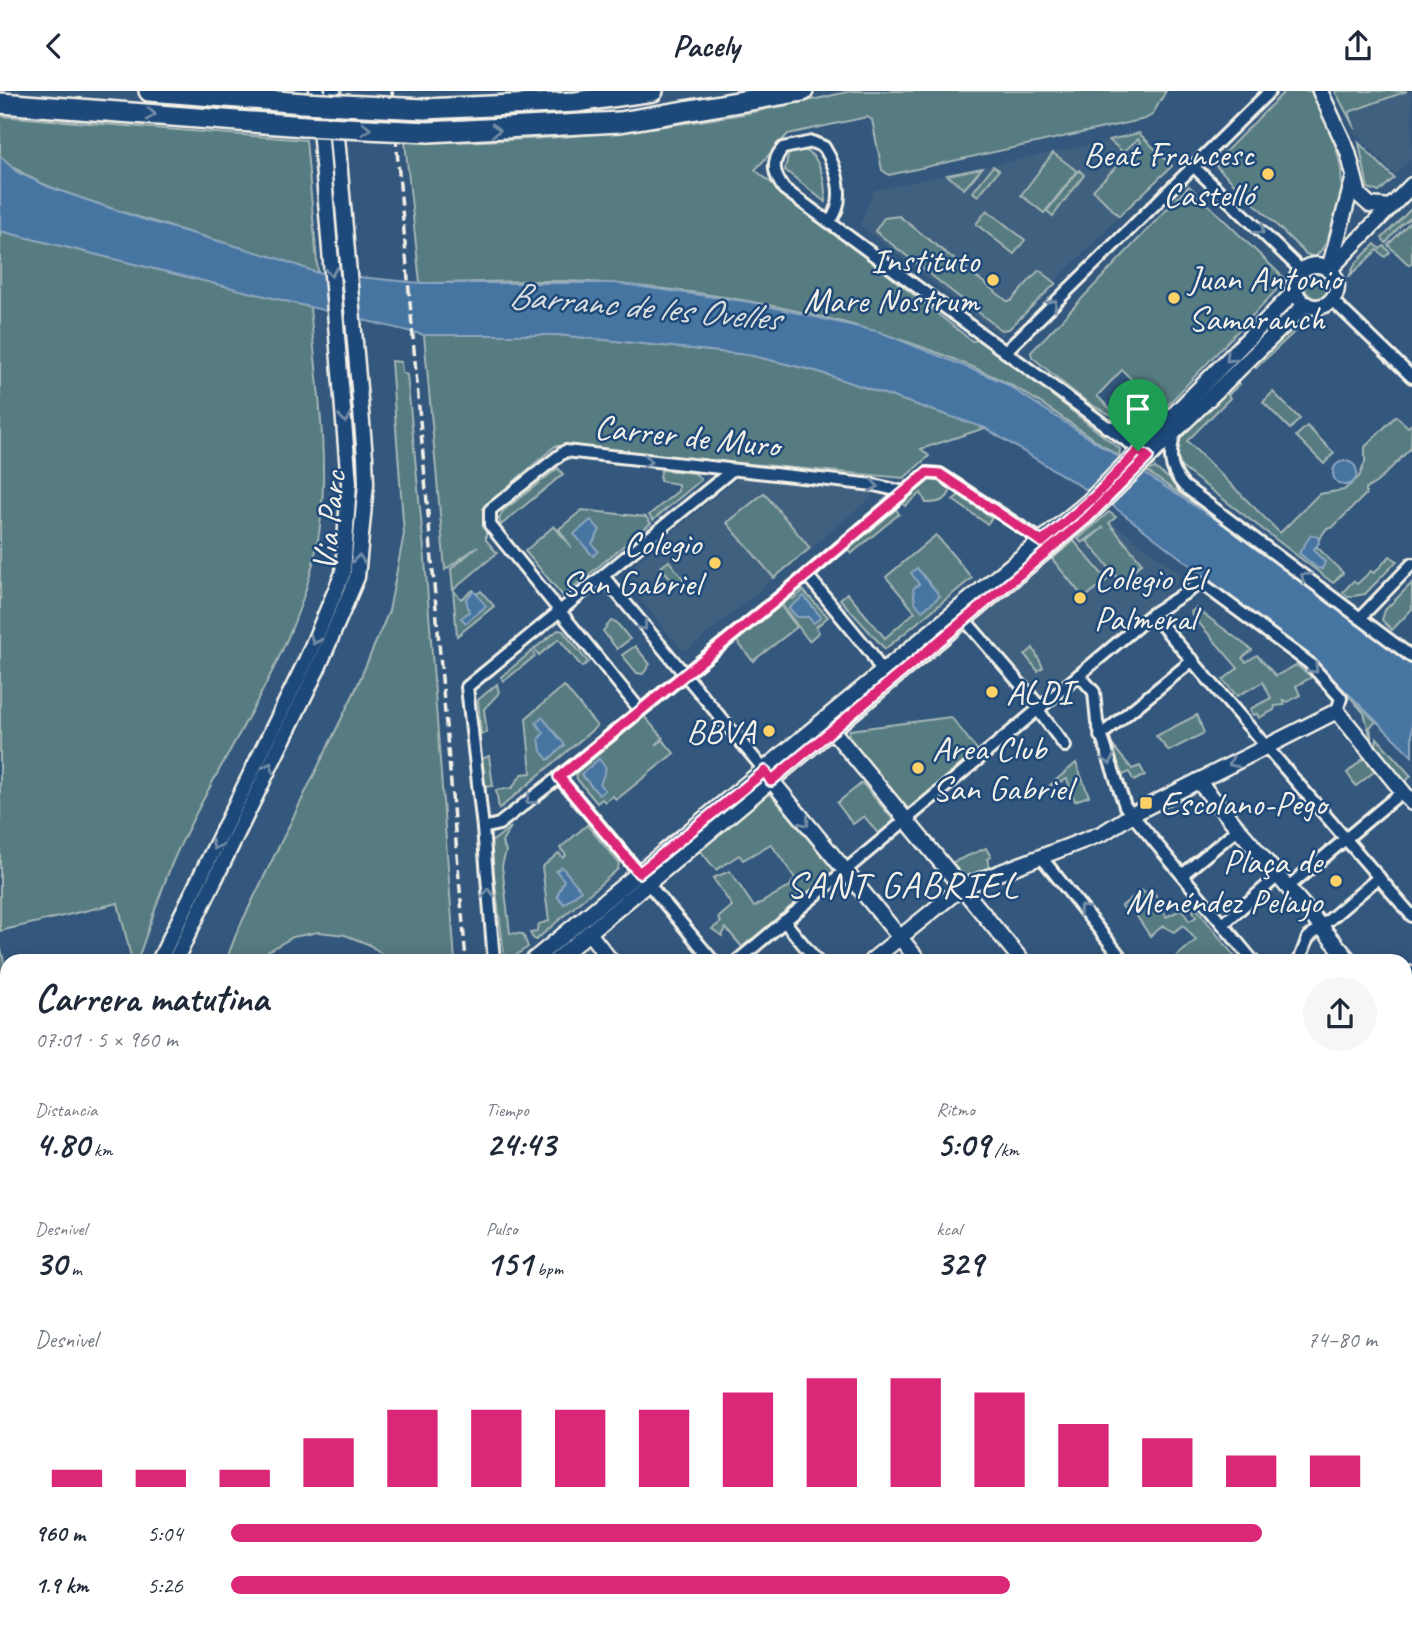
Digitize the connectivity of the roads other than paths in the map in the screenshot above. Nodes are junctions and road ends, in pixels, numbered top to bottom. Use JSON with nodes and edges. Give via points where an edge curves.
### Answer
{"nodes":[{"id":1,"x":149,"y":91,"type":"edge"},
{"id":2,"x":332,"y":91,"type":"edge"},
{"id":3,"x":653,"y":91,"type":"edge"},
{"id":4,"x":803,"y":91,"type":"edge"},
{"id":5,"x":1270,"y":91,"type":"edge"},
{"id":6,"x":1320,"y":91,"type":"edge"},
{"id":7,"x":310,"y":97,"type":"edge"},
{"id":8,"x":5,"y":103,"type":"edge"},
{"id":9,"x":1193,"y":166,"type":"junction"},
{"id":10,"x":1353,"y":176,"type":"junction"},
{"id":11,"x":1412,"y":185,"type":"edge"},
{"id":12,"x":1390,"y":207,"type":"junction"},
{"id":13,"x":831,"y":221,"type":"junction"},
{"id":14,"x":1329,"y":270,"type":"junction"},
{"id":15,"x":1302,"y":271,"type":"junction"},
{"id":16,"x":1295,"y":291,"type":"junction"},
{"id":17,"x":1331,"y":299,"type":"junction"},
{"id":18,"x":1306,"y":305,"type":"junction"},
{"id":19,"x":1005,"y":352,"type":"junction"},
{"id":20,"x":1412,"y":377,"type":"edge"},
{"id":21,"x":1181,"y":408,"type":"junction"},
{"id":22,"x":1105,"y":427,"type":"junction"},
{"id":23,"x":1176,"y":431,"type":"junction"},
{"id":24,"x":1143,"y":454,"type":"junction"},
{"id":25,"x":731,"y":471,"type":"junction"},
{"id":26,"x":904,"y":492,"type":"junction"},
{"id":27,"x":1096,"y":502,"type":"junction"},
{"id":28,"x":1086,"y":519,"type":"junction"},
{"id":29,"x":1042,"y":542,"type":"junction"},
{"id":30,"x":1412,"y":564,"type":"edge"},
{"id":31,"x":807,"y":575,"type":"junction"},
{"id":32,"x":603,"y":576,"type":"junction"},
{"id":33,"x":559,"y":611,"type":"junction"},
{"id":34,"x":965,"y":612,"type":"junction"},
{"id":35,"x":1153,"y":614,"type":"junction"},
{"id":36,"x":1360,"y":618,"type":"junction"},
{"id":37,"x":1412,"y":657,"type":"edge"},
{"id":38,"x":1193,"y":660,"type":"junction"},
{"id":39,"x":883,"y":673,"type":"junction"},
{"id":40,"x":684,"y":675,"type":"junction"},
{"id":41,"x":1079,"y":675,"type":"junction"},
{"id":42,"x":883,"y":689,"type":"junction"},
{"id":43,"x":1039,"y":709,"type":"junction"},
{"id":44,"x":640,"y":710,"type":"junction"},
{"id":45,"x":1337,"y":711,"type":"junction"},
{"id":46,"x":833,"y":731,"type":"junction"},
{"id":47,"x":1100,"y":736,"type":"junction"},
{"id":48,"x":1065,"y":746,"type":"dead end"},
{"id":49,"x":1266,"y":746,"type":"junction"},
{"id":50,"x":768,"y":776,"type":"junction"},
{"id":51,"x":559,"y":777,"type":"junction"},
{"id":52,"x":1198,"y":781,"type":"junction"},
{"id":53,"x":1407,"y":797,"type":"edge"},
{"id":54,"x":1133,"y":814,"type":"junction"},
{"id":55,"x":906,"y":821,"type":"junction"},
{"id":56,"x":483,"y":828,"type":"junction"},
{"id":57,"x":1239,"y":828,"type":"junction"},
{"id":58,"x":1345,"y":840,"type":"junction"},
{"id":59,"x":1042,"y":858,"type":"junction"},
{"id":60,"x":846,"y":872,"type":"junction"},
{"id":61,"x":1182,"y":875,"type":"junction"},
{"id":62,"x":1278,"y":876,"type":"junction"},
{"id":63,"x":1379,"y":877,"type":"junction"},
{"id":64,"x":644,"y":878,"type":"junction"},
{"id":65,"x":623,"y":887,"type":"junction"},
{"id":66,"x":962,"y":887,"type":"junction"},
{"id":67,"x":1289,"y":887,"type":"junction"},
{"id":68,"x":1412,"y":916,"type":"edge"},
{"id":69,"x":784,"y":921,"type":"junction"},
{"id":70,"x":1223,"y":924,"type":"junction"},
{"id":71,"x":1321,"y":926,"type":"junction"},
{"id":72,"x":587,"y":931,"type":"junction"},
{"id":73,"x":900,"y":938,"type":"junction"},
{"id":74,"x":162,"y":954,"type":"edge"},
{"id":75,"x":178,"y":954,"type":"edge"},
{"id":76,"x":493,"y":954,"type":"edge"},
{"id":77,"x":541,"y":954,"type":"edge"},
{"id":78,"x":562,"y":954,"type":"edge"},
{"id":79,"x":605,"y":954,"type":"edge"},
{"id":80,"x":707,"y":954,"type":"edge"},
{"id":81,"x":745,"y":954,"type":"edge"},
{"id":82,"x":811,"y":954,"type":"edge"},
{"id":83,"x":881,"y":954,"type":"edge"},
{"id":84,"x":913,"y":954,"type":"edge"},
{"id":85,"x":1016,"y":954,"type":"edge"},
{"id":86,"x":1118,"y":954,"type":"edge"},
{"id":87,"x":1247,"y":954,"type":"edge"},
{"id":88,"x":1302,"y":954,"type":"edge"},
{"id":89,"x":1344,"y":954,"type":"edge"}],
"edges":[{"from":1,"to":7,"type":"highway"},
{"from":75,"to":2,"type":"street","name":"Via Parc","one_way":true,"via":[[318,668],[357,577],[366,484]]},
{"from":3,"to":7,"type":"highway","bridge":true,"via":[[563,103],[424,109]]},
{"from":8,"to":4,"type":"highway","one_way":true,"bridge":true,"via":[[428,132],[620,122]]},
{"from":5,"to":9,"type":"street"},
{"from":6,"to":10,"type":"street","via":[[1348,152]]},
{"from":7,"to":74,"type":"street","name":"Via Parc","one_way":true,"via":[[325,204],[349,483],[343,573],[305,663]]},
{"from":9,"to":15,"type":"street","one_way":true},
{"from":19,"to":9,"type":"street","one_way":true},
{"from":10,"to":12,"type":"street","via":[[1364,201]]},
{"from":10,"to":14,"type":"street"},
{"from":11,"to":12,"type":"street"},
{"from":12,"to":14,"type":"street"},
{"from":13,"to":13,"type":"street","via":[[839,210],[840,195],[824,147],[812,142],[783,148],[774,164],[775,176],[784,189]]},
{"from":13,"to":19,"type":"street"},
{"from":14,"to":15,"type":"street","via":[[1314,265]]},
{"from":14,"to":17,"type":"street","via":[[1336,287]]},
{"from":15,"to":16,"type":"street"},
{"from":16,"to":18,"type":"street"},
{"from":16,"to":21,"type":"street","one_way":true},
{"from":17,"to":18,"type":"street","via":[[1318,306]]},
{"from":17,"to":20,"type":"street"},
{"from":18,"to":23,"type":"street"},
{"from":19,"to":22,"type":"street"},
{"from":21,"to":22,"type":"street","via":[[1151,425]]},
{"from":21,"to":24,"type":"street"},
{"from":22,"to":24,"type":"street"},
{"from":23,"to":24,"type":"street"},
{"from":36,"to":23,"type":"street","one_way":true,"via":[[1184,486],[1175,476],[1169,456]]},
{"from":24,"to":27,"type":"street"},
{"from":25,"to":26,"type":"street","name":"Carrer de Muro","one_way":true},
{"from":25,"to":32,"type":"street"},
{"from":33,"to":25,"type":"street","name":"Carrer de Muro","one_way":true,"via":[[490,525],[490,510],[565,451]]},
{"from":26,"to":29,"type":"street","via":[[927,473],[940,474]]},
{"from":26,"to":31,"type":"street"},
{"from":27,"to":28,"type":"street"},
{"from":27,"to":29,"type":"street"},
{"from":28,"to":29,"type":"street"},
{"from":28,"to":34,"type":"street"},
{"from":29,"to":34,"type":"street"},
{"from":30,"to":36,"type":"street"},
{"from":31,"to":39,"type":"street"},
{"from":31,"to":40,"type":"street"},
{"from":32,"to":33,"type":"street"},
{"from":32,"to":40,"type":"street","one_way":true},
{"from":33,"to":44,"type":"street"},
{"from":33,"to":56,"type":"street","via":[[467,687]]},
{"from":34,"to":39,"type":"street"},
{"from":34,"to":42,"type":"street"},
{"from":34,"to":43,"type":"street"},
{"from":35,"to":38,"type":"street"},
{"from":35,"to":41,"type":"street"},
{"from":35,"to":45,"type":"street","one_way":true,"via":[[1201,583],[1309,663],[1341,698]]},
{"from":36,"to":37,"type":"street"},
{"from":38,"to":47,"type":"street"},
{"from":38,"to":49,"type":"street"},
{"from":39,"to":42,"type":"street"},
{"from":39,"to":50,"type":"street"},
{"from":40,"to":44,"type":"street"},
{"from":40,"to":50,"type":"street"},
{"from":41,"to":43,"type":"street"},
{"from":41,"to":47,"type":"street","via":[[1094,692]]},
{"from":42,"to":46,"type":"street"},
{"from":43,"to":48,"type":"street"},
{"from":43,"to":55,"type":"street"},
{"from":44,"to":51,"type":"street"},
{"from":45,"to":49,"type":"street"},
{"from":45,"to":53,"type":"street"},
{"from":46,"to":50,"type":"street"},
{"from":46,"to":55,"type":"street"},
{"from":47,"to":54,"type":"street","one_way":true,"via":[[1125,806]]},
{"from":49,"to":52,"type":"street","one_way":true},
{"from":49,"to":58,"type":"street"},
{"from":50,"to":60,"type":"street","one_way":true},
{"from":50,"to":64,"type":"street"},
{"from":51,"to":56,"type":"street","one_way":true,"via":[[499,824]]},
{"from":51,"to":64,"type":"street"},
{"from":52,"to":54,"type":"street"},
{"from":52,"to":57,"type":"street"},
{"from":53,"to":58,"type":"street"},
{"from":54,"to":59,"type":"street","via":[[1103,834]]},
{"from":54,"to":61,"type":"street"},
{"from":55,"to":60,"type":"street"},
{"from":55,"to":66,"type":"street"},
{"from":76,"to":56,"type":"street","one_way":true},
{"from":57,"to":61,"type":"street"},
{"from":57,"to":62,"type":"street"},
{"from":58,"to":63,"type":"street"},
{"from":58,"to":67,"type":"street"},
{"from":59,"to":66,"type":"street"},
{"from":86,"to":59,"type":"street","one_way":true},
{"from":60,"to":69,"type":"street"},
{"from":60,"to":73,"type":"street"},
{"from":61,"to":70,"type":"street"},
{"from":62,"to":67,"type":"street"},
{"from":62,"to":70,"type":"street"},
{"from":63,"to":68,"type":"street"},
{"from":63,"to":71,"type":"street"},
{"from":64,"to":65,"type":"street"},
{"from":64,"to":72,"type":"street"},
{"from":64,"to":80,"type":"street"},
{"from":65,"to":72,"type":"street","via":[[622,894]]},
{"from":65,"to":77,"type":"street"},
{"from":66,"to":73,"type":"street"},
{"from":66,"to":85,"type":"street"},
{"from":67,"to":71,"type":"street"},
{"from":69,"to":81,"type":"street"},
{"from":69,"to":82,"type":"street"},
{"from":70,"to":87,"type":"street"},
{"from":71,"to":88,"type":"street","via":[[1308,937]]},
{"from":71,"to":89,"type":"street"},
{"from":72,"to":78,"type":"street"},
{"from":72,"to":79,"type":"street"},
{"from":73,"to":83,"type":"street"},
{"from":73,"to":84,"type":"street"}]}
